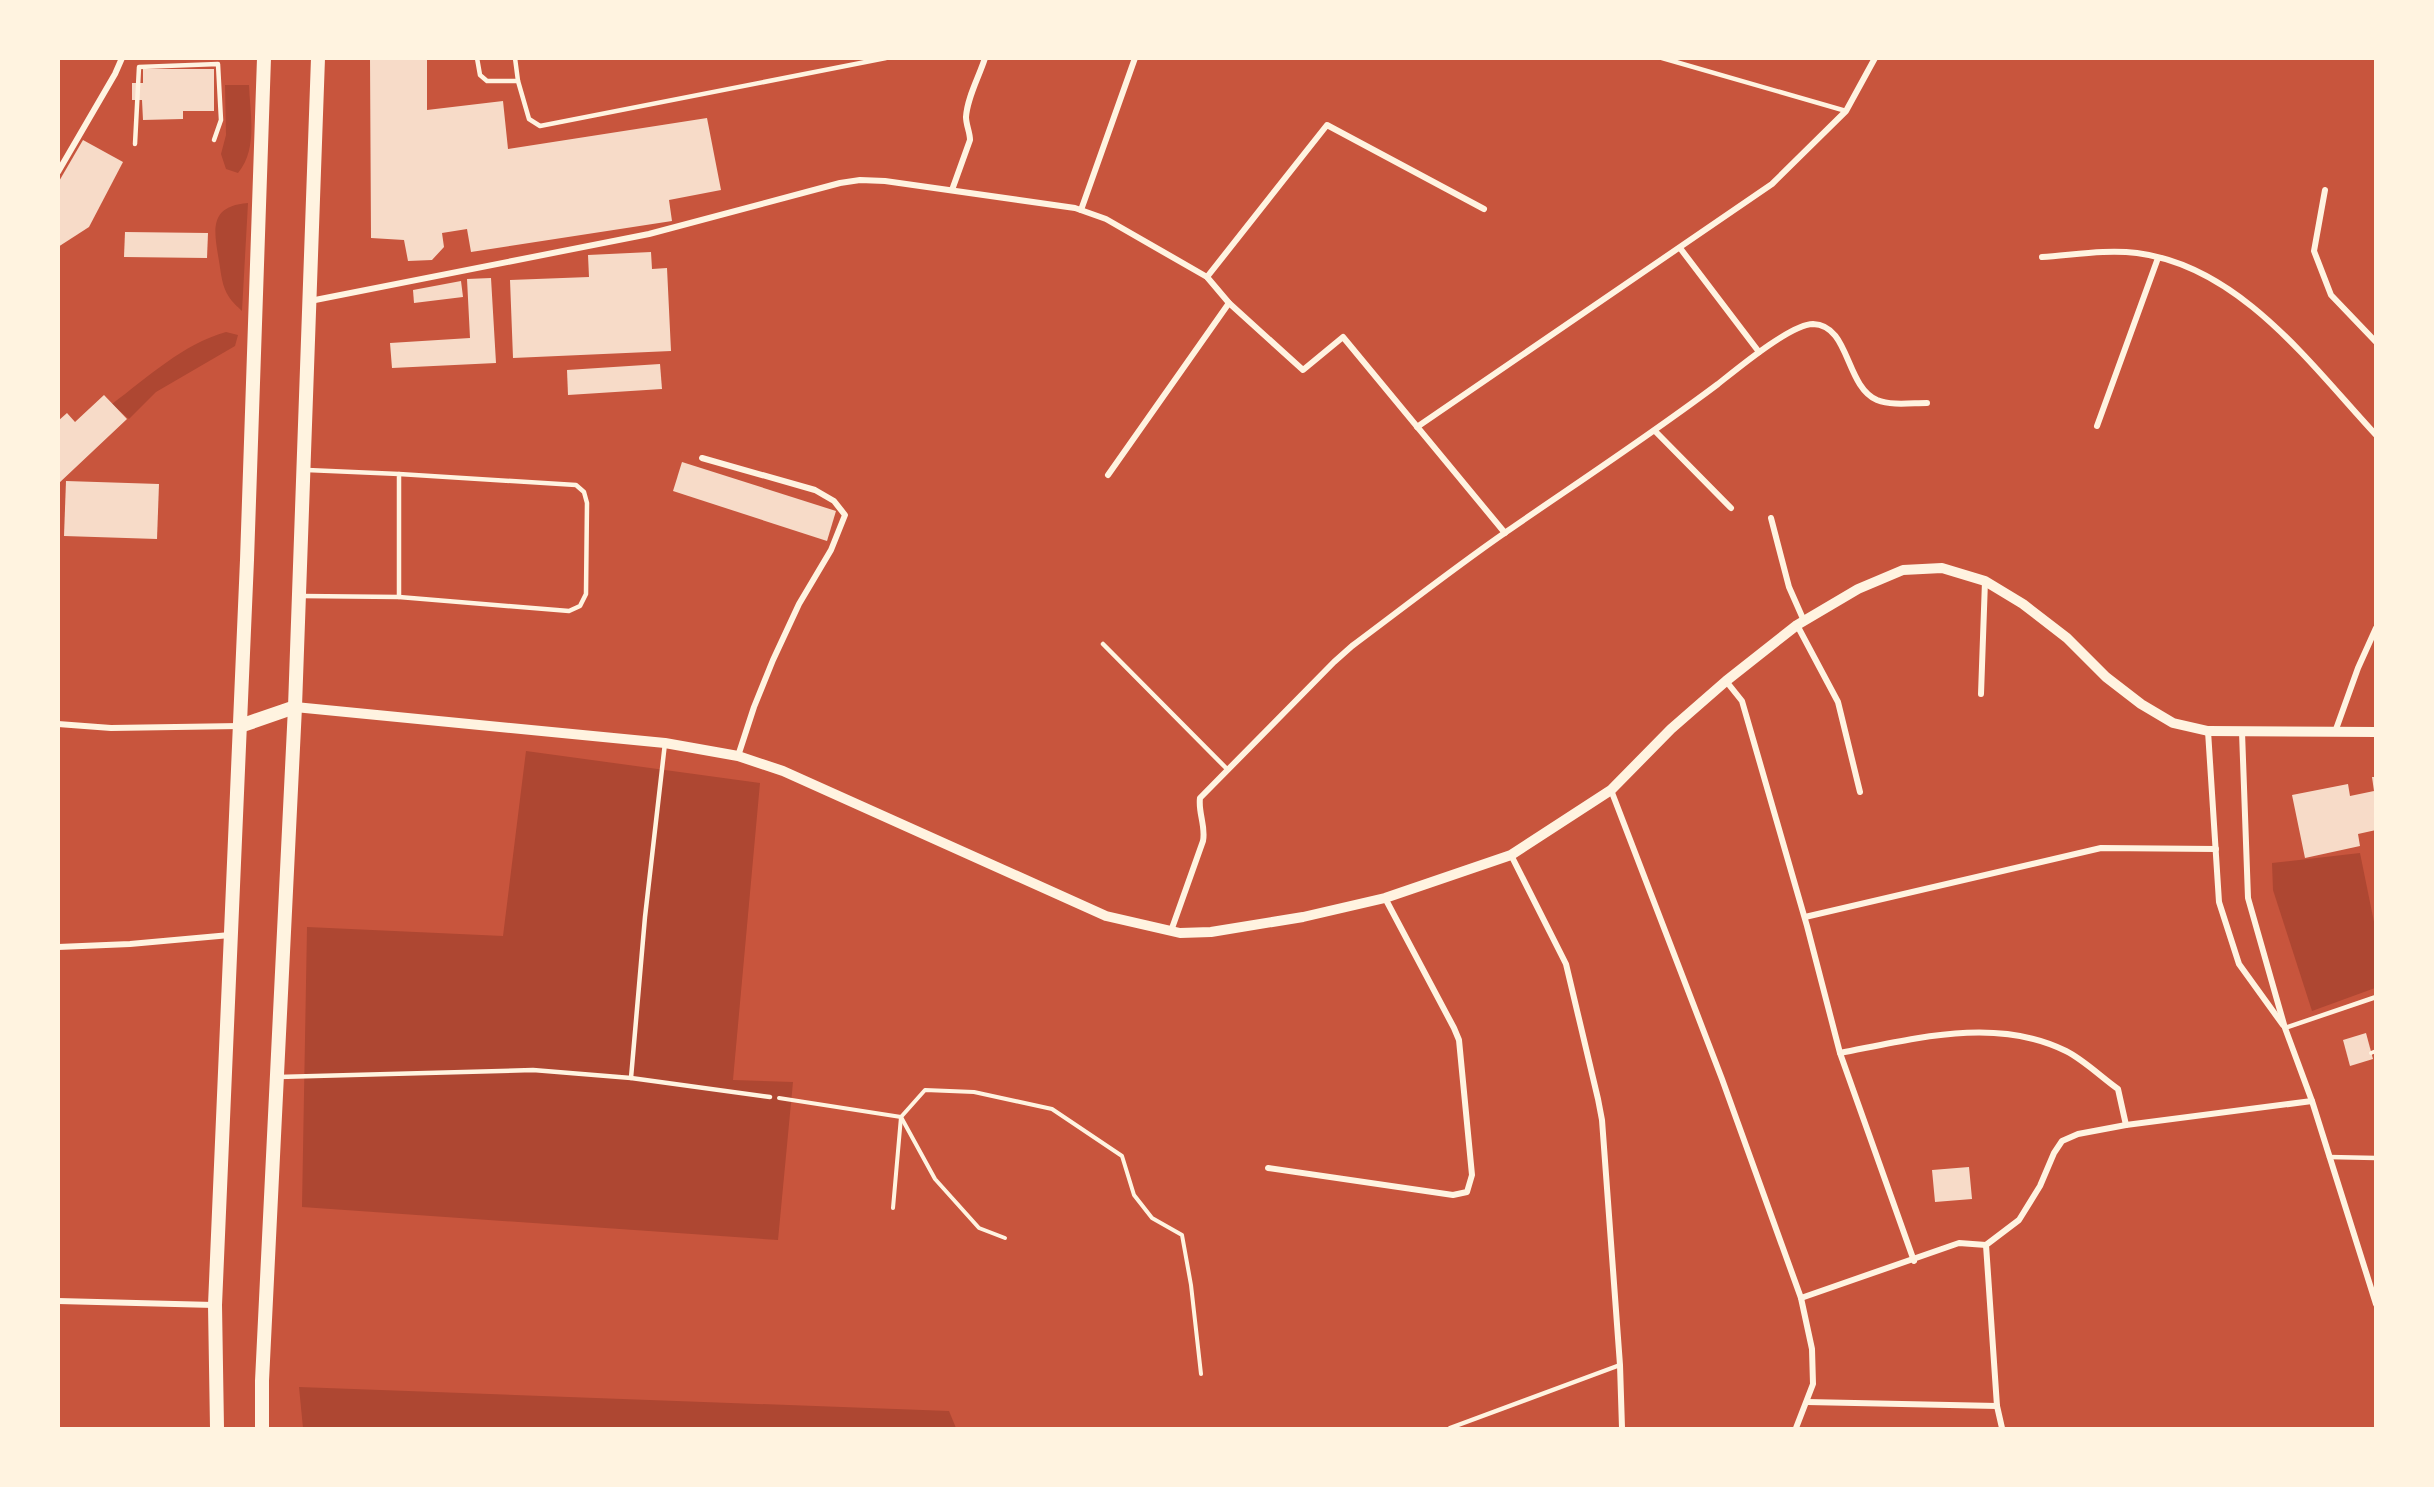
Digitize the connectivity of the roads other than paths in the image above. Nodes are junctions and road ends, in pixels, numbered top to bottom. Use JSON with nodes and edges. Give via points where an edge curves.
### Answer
{"nodes":[{"id":1,"x":122,"y":58,"type":"edge"},
{"id":2,"x":264,"y":58,"type":"edge"},
{"id":3,"x":318,"y":58,"type":"edge"},
{"id":4,"x":477,"y":58,"type":"edge"},
{"id":5,"x":515,"y":58,"type":"edge"},
{"id":6,"x":886,"y":58,"type":"edge"},
{"id":7,"x":985,"y":58,"type":"edge"},
{"id":8,"x":1134,"y":58,"type":"edge"},
{"id":9,"x":1662,"y":58,"type":"edge"},
{"id":10,"x":1875,"y":58,"type":"edge"},
{"id":11,"x":518,"y":81,"type":"junction"},
{"id":12,"x":1846,"y":111,"type":"junction"},
{"id":13,"x":214,"y":140,"type":"dead end"},
{"id":14,"x":135,"y":144,"type":"dead end"},
{"id":15,"x":58,"y":172,"type":"edge"},
{"id":16,"x":952,"y":190,"type":"junction"},
{"id":17,"x":2325,"y":190,"type":"dead end"},
{"id":18,"x":1484,"y":209,"type":"dead end"},
{"id":19,"x":1082,"y":210,"type":"junction"},
{"id":20,"x":1680,"y":248,"type":"junction"},
{"id":21,"x":2042,"y":257,"type":"dead end"},
{"id":22,"x":2158,"y":258,"type":"junction"},
{"id":23,"x":1207,"y":278,"type":"junction"},
{"id":24,"x":309,"y":301,"type":"junction"},
{"id":25,"x":1229,"y":303,"type":"junction"},
{"id":26,"x":2376,"y":342,"type":"edge"},
{"id":27,"x":1759,"y":352,"type":"junction"},
{"id":28,"x":1927,"y":403,"type":"dead end"},
{"id":29,"x":2097,"y":426,"type":"dead end"},
{"id":30,"x":1417,"y":427,"type":"junction"},
{"id":31,"x":1655,"y":431,"type":"junction"},
{"id":32,"x":2376,"y":435,"type":"edge"},
{"id":33,"x":702,"y":458,"type":"dead end"},
{"id":34,"x":304,"y":470,"type":"junction"},
{"id":35,"x":399,"y":474,"type":"junction"},
{"id":36,"x":1108,"y":475,"type":"dead end"},
{"id":37,"x":1731,"y":508,"type":"dead end"},
{"id":38,"x":1771,"y":518,"type":"dead end"},
{"id":39,"x":1505,"y":533,"type":"junction"},
{"id":40,"x":1985,"y":581,"type":"junction"},
{"id":41,"x":300,"y":596,"type":"junction"},
{"id":42,"x":399,"y":597,"type":"junction"},
{"id":43,"x":1801,"y":623,"type":"junction"},
{"id":44,"x":2376,"y":628,"type":"edge"},
{"id":45,"x":1103,"y":644,"type":"dead end"},
{"id":46,"x":1726,"y":681,"type":"junction"},
{"id":47,"x":1981,"y":694,"type":"dead end"},
{"id":48,"x":295,"y":706,"type":"junction"},
{"id":49,"x":58,"y":724,"type":"edge"},
{"id":50,"x":240,"y":726,"type":"junction"},
{"id":51,"x":2208,"y":731,"type":"junction"},
{"id":52,"x":2242,"y":732,"type":"junction"},
{"id":53,"x":2335,"y":732,"type":"junction"},
{"id":54,"x":2376,"y":732,"type":"edge"},
{"id":55,"x":664,"y":743,"type":"junction"},
{"id":56,"x":738,"y":756,"type":"junction"},
{"id":57,"x":1227,"y":768,"type":"junction"},
{"id":58,"x":1611,"y":790,"type":"junction"},
{"id":59,"x":1860,"y":792,"type":"dead end"},
{"id":60,"x":2216,"y":849,"type":"junction"},
{"id":61,"x":1510,"y":855,"type":"junction"},
{"id":62,"x":1385,"y":898,"type":"junction"},
{"id":63,"x":1804,"y":917,"type":"junction"},
{"id":64,"x":1171,"y":931,"type":"junction"},
{"id":65,"x":231,"y":935,"type":"junction"},
{"id":66,"x":58,"y":948,"type":"edge"},
{"id":67,"x":2376,"y":997,"type":"edge"},
{"id":68,"x":2286,"y":1028,"type":"junction"},
{"id":69,"x":1840,"y":1053,"type":"junction"},
{"id":70,"x":276,"y":1077,"type":"junction"},
{"id":71,"x":631,"y":1078,"type":"junction"},
{"id":72,"x":770,"y":1097,"type":"road end"},
{"id":73,"x":2312,"y":1101,"type":"junction"},
{"id":74,"x":2126,"y":1125,"type":"junction"},
{"id":75,"x":2329,"y":1157,"type":"junction"},
{"id":76,"x":2376,"y":1158,"type":"edge"},
{"id":77,"x":1268,"y":1168,"type":"dead end"},
{"id":78,"x":1986,"y":1245,"type":"junction"},
{"id":79,"x":1914,"y":1261,"type":"junction"},
{"id":80,"x":1801,"y":1298,"type":"junction"},
{"id":81,"x":58,"y":1301,"type":"edge"},
{"id":82,"x":2376,"y":1304,"type":"edge"},
{"id":83,"x":214,"y":1305,"type":"junction"},
{"id":84,"x":1620,"y":1365,"type":"junction"},
{"id":85,"x":1807,"y":1401,"type":"junction"},
{"id":86,"x":1997,"y":1406,"type":"junction"},
{"id":87,"x":217,"y":1428,"type":"edge"},
{"id":88,"x":262,"y":1428,"type":"edge"},
{"id":89,"x":1450,"y":1428,"type":"edge"},
{"id":90,"x":1622,"y":1428,"type":"edge"},
{"id":91,"x":1797,"y":1428,"type":"edge"},
{"id":92,"x":2002,"y":1428,"type":"edge"}],
"edges":[{"from":1,"to":15,"type":"street"},
{"from":2,"to":50,"type":"main road"},
{"from":3,"to":24,"type":"main road"},
{"from":4,"to":11,"type":"lane","via":[[480,75],[487,81]]},
{"from":5,"to":11,"type":"lane"},
{"from":6,"to":11,"type":"lane","via":[[540,126],[529,119]]},
{"from":7,"to":16,"type":"street","via":[[967,108],[970,140]]},
{"from":8,"to":19,"type":"street"},
{"from":9,"to":12,"type":"lane"},
{"from":10,"to":12,"type":"street"},
{"from":12,"to":20,"type":"street","via":[[1772,184]]},
{"from":13,"to":14,"type":"lane","via":[[221,120],[218,64],[139,66]]},
{"from":16,"to":19,"type":"street"},
{"from":16,"to":24,"type":"street","via":[[885,181],[840,183],[649,234]]},
{"from":17,"to":26,"type":"street","via":[[2314,251],[2331,295]]},
{"from":18,"to":23,"type":"street","via":[[1327,125]]},
{"from":19,"to":23,"type":"street","via":[[1106,219]]},
{"from":20,"to":27,"type":"street"},
{"from":20,"to":30,"type":"street"},
{"from":21,"to":22,"type":"street","via":[[2122,252]]},
{"from":22,"to":29,"type":"street"},
{"from":22,"to":32,"type":"street","via":[[2197,272],[2267,317]]},
{"from":23,"to":25,"type":"street"},
{"from":24,"to":34,"type":"main road"},
{"from":25,"to":30,"type":"street","via":[[1303,370],[1343,337]]},
{"from":25,"to":36,"type":"street"},
{"from":27,"to":28,"type":"street","via":[[1806,325],[1826,327],[1836,335],[1865,392],[1888,403]]},
{"from":27,"to":31,"type":"street"},
{"from":30,"to":39,"type":"street"},
{"from":31,"to":37,"type":"street"},
{"from":31,"to":39,"type":"street"},
{"from":33,"to":56,"type":"street","via":[[815,490],[834,501],[845,515],[831,550],[772,660]]},
{"from":34,"to":35,"type":"lane"},
{"from":34,"to":41,"type":"main road"},
{"from":35,"to":42,"type":"lane"},
{"from":35,"to":42,"type":"lane","via":[[576,485],[584,492],[587,503],[586,594],[580,606],[569,611]]},
{"from":38,"to":43,"type":"street"},
{"from":39,"to":57,"type":"street","via":[[1352,645]]},
{"from":40,"to":43,"type":"street","via":[[1942,568],[1903,570],[1858,589]]},
{"from":40,"to":47,"type":"street"},
{"from":40,"to":51,"type":"street","via":[[2067,638],[2106,677],[2141,704],[2173,723]]},
{"from":41,"to":42,"type":"lane"},
{"from":41,"to":48,"type":"main road"},
{"from":43,"to":46,"type":"street"},
{"from":43,"to":59,"type":"street","via":[[1838,702]]},
{"from":44,"to":53,"type":"street"},
{"from":45,"to":57,"type":"lane"},
{"from":46,"to":58,"type":"street"},
{"from":46,"to":63,"type":"street","via":[[1742,701]]},
{"from":48,"to":50,"type":"main road"},
{"from":48,"to":55,"type":"street"},
{"from":48,"to":70,"type":"main road"},
{"from":49,"to":50,"type":"street","via":[[111,728]]},
{"from":50,"to":65,"type":"main road"},
{"from":51,"to":52,"type":"street"},
{"from":51,"to":60,"type":"street"},
{"from":52,"to":53,"type":"street"},
{"from":52,"to":68,"type":"street","via":[[2248,898]]},
{"from":53,"to":54,"type":"street"},
{"from":55,"to":56,"type":"street"},
{"from":55,"to":71,"type":"lane"},
{"from":56,"to":64,"type":"street","via":[[783,771],[1106,916]]},
{"from":57,"to":64,"type":"street","via":[[1200,798],[1203,841]]},
{"from":58,"to":61,"type":"street"},
{"from":58,"to":80,"type":"street"},
{"from":60,"to":63,"type":"street","via":[[2101,848]]},
{"from":60,"to":68,"type":"street","via":[[2219,902],[2239,964]]},
{"from":61,"to":62,"type":"street"},
{"from":61,"to":84,"type":"street","via":[[1564,957],[1598,1099]]},
{"from":62,"to":64,"type":"street","via":[[1211,932]]},
{"from":62,"to":77,"type":"street","via":[[1459,1040],[1470,1186],[1467,1192],[1453,1195]]},
{"from":63,"to":69,"type":"street"},
{"from":65,"to":66,"type":"street"},
{"from":65,"to":83,"type":"main road"},
{"from":67,"to":68,"type":"lane"},
{"from":68,"to":73,"type":"street"},
{"from":69,"to":74,"type":"street","via":[[1935,1035],[2015,1034],[2066,1051],[2118,1089]]},
{"from":69,"to":79,"type":"street"},
{"from":70,"to":71,"type":"lane","via":[[533,1070]]},
{"from":70,"to":88,"type":"main road"},
{"from":71,"to":72,"type":"lane"},
{"from":73,"to":74,"type":"street"},
{"from":73,"to":75,"type":"street"},
{"from":74,"to":78,"type":"street","via":[[2062,1141],[2019,1220]]},
{"from":75,"to":76,"type":"lane"},
{"from":75,"to":82,"type":"street"},
{"from":78,"to":79,"type":"street","via":[[1959,1244]]},
{"from":78,"to":86,"type":"street"},
{"from":79,"to":80,"type":"street"},
{"from":80,"to":85,"type":"street","via":[[1812,1349],[1813,1384]]},
{"from":81,"to":83,"type":"street"},
{"from":83,"to":87,"type":"main road"},
{"from":84,"to":89,"type":"lane"},
{"from":84,"to":90,"type":"street"},
{"from":85,"to":86,"type":"street"},
{"from":85,"to":91,"type":"street"},
{"from":86,"to":92,"type":"street"}]}
